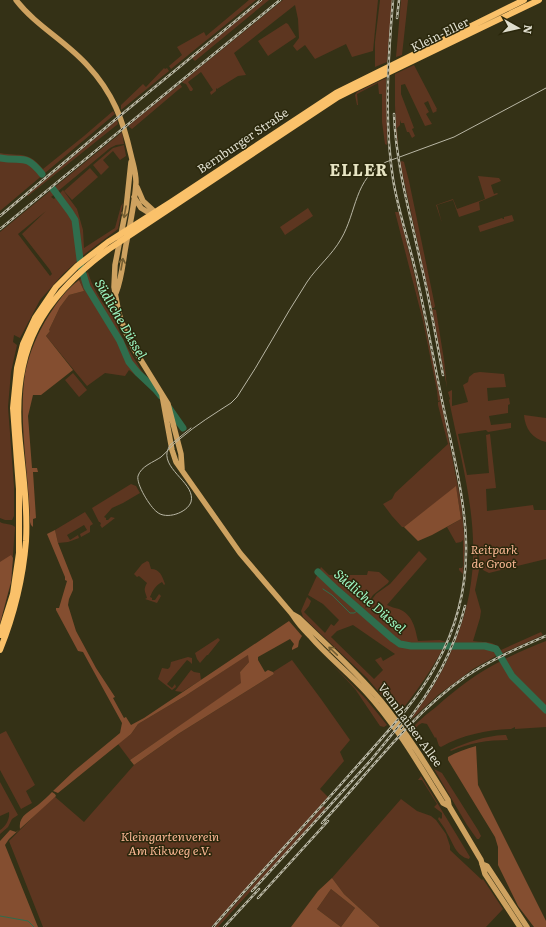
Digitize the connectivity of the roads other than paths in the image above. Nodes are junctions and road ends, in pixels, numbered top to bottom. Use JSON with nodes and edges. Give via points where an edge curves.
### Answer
{"nodes":[{"id":1,"x":16,"y":0,"type":"edge"},
{"id":2,"x":524,"y":0,"type":"edge"},
{"id":3,"x":539,"y":0,"type":"edge"},
{"id":4,"x":349,"y":88,"type":"junction"},
{"id":5,"x":131,"y":155,"type":"junction"},
{"id":6,"x":130,"y":171,"type":"junction"},
{"id":7,"x":136,"y":182,"type":"junction"},
{"id":8,"x":135,"y":198,"type":"junction"},
{"id":9,"x":154,"y":215,"type":"junction"},
{"id":10,"x":129,"y":228,"type":"junction"},
{"id":11,"x":122,"y":233,"type":"junction"},
{"id":12,"x":127,"y":238,"type":"junction"},
{"id":13,"x":119,"y":242,"type":"junction"},
{"id":14,"x":104,"y":253,"type":"junction"},
{"id":15,"x":115,"y":262,"type":"junction"},
{"id":16,"x":116,"y":293,"type":"junction"},
{"id":17,"x":167,"y":411,"type":"junction"},
{"id":18,"x":170,"y":435,"type":"junction"},
{"id":19,"x":178,"y":438,"type":"junction"},
{"id":20,"x":182,"y":469,"type":"junction"},
{"id":21,"x":0,"y":636,"type":"edge"},
{"id":22,"x":0,"y":650,"type":"edge"},
{"id":23,"x":482,"y":864,"type":"junction"},
{"id":24,"x":520,"y":927,"type":"edge"},
{"id":25,"x":527,"y":927,"type":"edge"}],
"edges":[{"from":1,"to":5,"type":"main road","via":[[25,12],[86,64],[106,87],[125,128]]},
{"from":2,"to":4,"type":"main road","name":"Klein-Eller"},
{"from":3,"to":4,"type":"main road","name":"Klein-Eller"},
{"from":4,"to":9,"type":"main road","name":"Bernburger Straße"},
{"from":5,"to":6,"type":"main road"},
{"from":5,"to":7,"type":"main road"},
{"from":6,"to":8,"type":"main road"},
{"from":6,"to":11,"type":"main road","one_way":true},
{"from":7,"to":8,"type":"main road"},
{"from":7,"to":9,"type":"main road","via":[[143,201]]},
{"from":8,"to":9,"type":"main road","via":[[141,208]]},
{"from":8,"to":10,"type":"main road"},
{"from":9,"to":10,"type":"main road"},
{"from":9,"to":12,"type":"main road"},
{"from":10,"to":11,"type":"main road"},
{"from":10,"to":12,"type":"main road"},
{"from":11,"to":13,"type":"main road"},
{"from":11,"to":21,"type":"main road","via":[[77,266],[53,291],[35,318],[23,344],[17,368],[13,408],[19,489],[19,553],[13,594]]},
{"from":12,"to":13,"type":"main road"},
{"from":16,"to":12,"type":"main road","one_way":true,"via":[[120,284]]},
{"from":13,"to":14,"type":"main road"},
{"from":13,"to":15,"type":"main road"},
{"from":14,"to":15,"type":"main road","via":[[110,254]]},
{"from":14,"to":22,"type":"main road","via":[[78,273],[53,300],[31,340],[22,368],[18,412],[26,508],[26,541],[18,595]]},
{"from":15,"to":16,"type":"main road"},
{"from":16,"to":17,"type":"main road","via":[[125,331],[155,381]]},
{"from":17,"to":18,"type":"main road","name":"Vennhauser Allee"},
{"from":17,"to":19,"type":"main road","name":"Vennhauser Allee"},
{"from":18,"to":19,"type":"main road"},
{"from":18,"to":20,"type":"main road","name":"Vennhauser Allee","via":[[176,462]]},
{"from":19,"to":20,"type":"main road","name":"Vennhauser Allee"},
{"from":20,"to":23,"type":"main road","name":"Vennhauser Allee","via":[[240,553],[319,647],[383,712],[443,803],[449,806]]},
{"from":23,"to":24,"type":"main road","name":"Vennhauser Allee","via":[[484,872]]},
{"from":23,"to":25,"type":"main road","name":"Vennhauser Allee","via":[[487,866]]}]}
